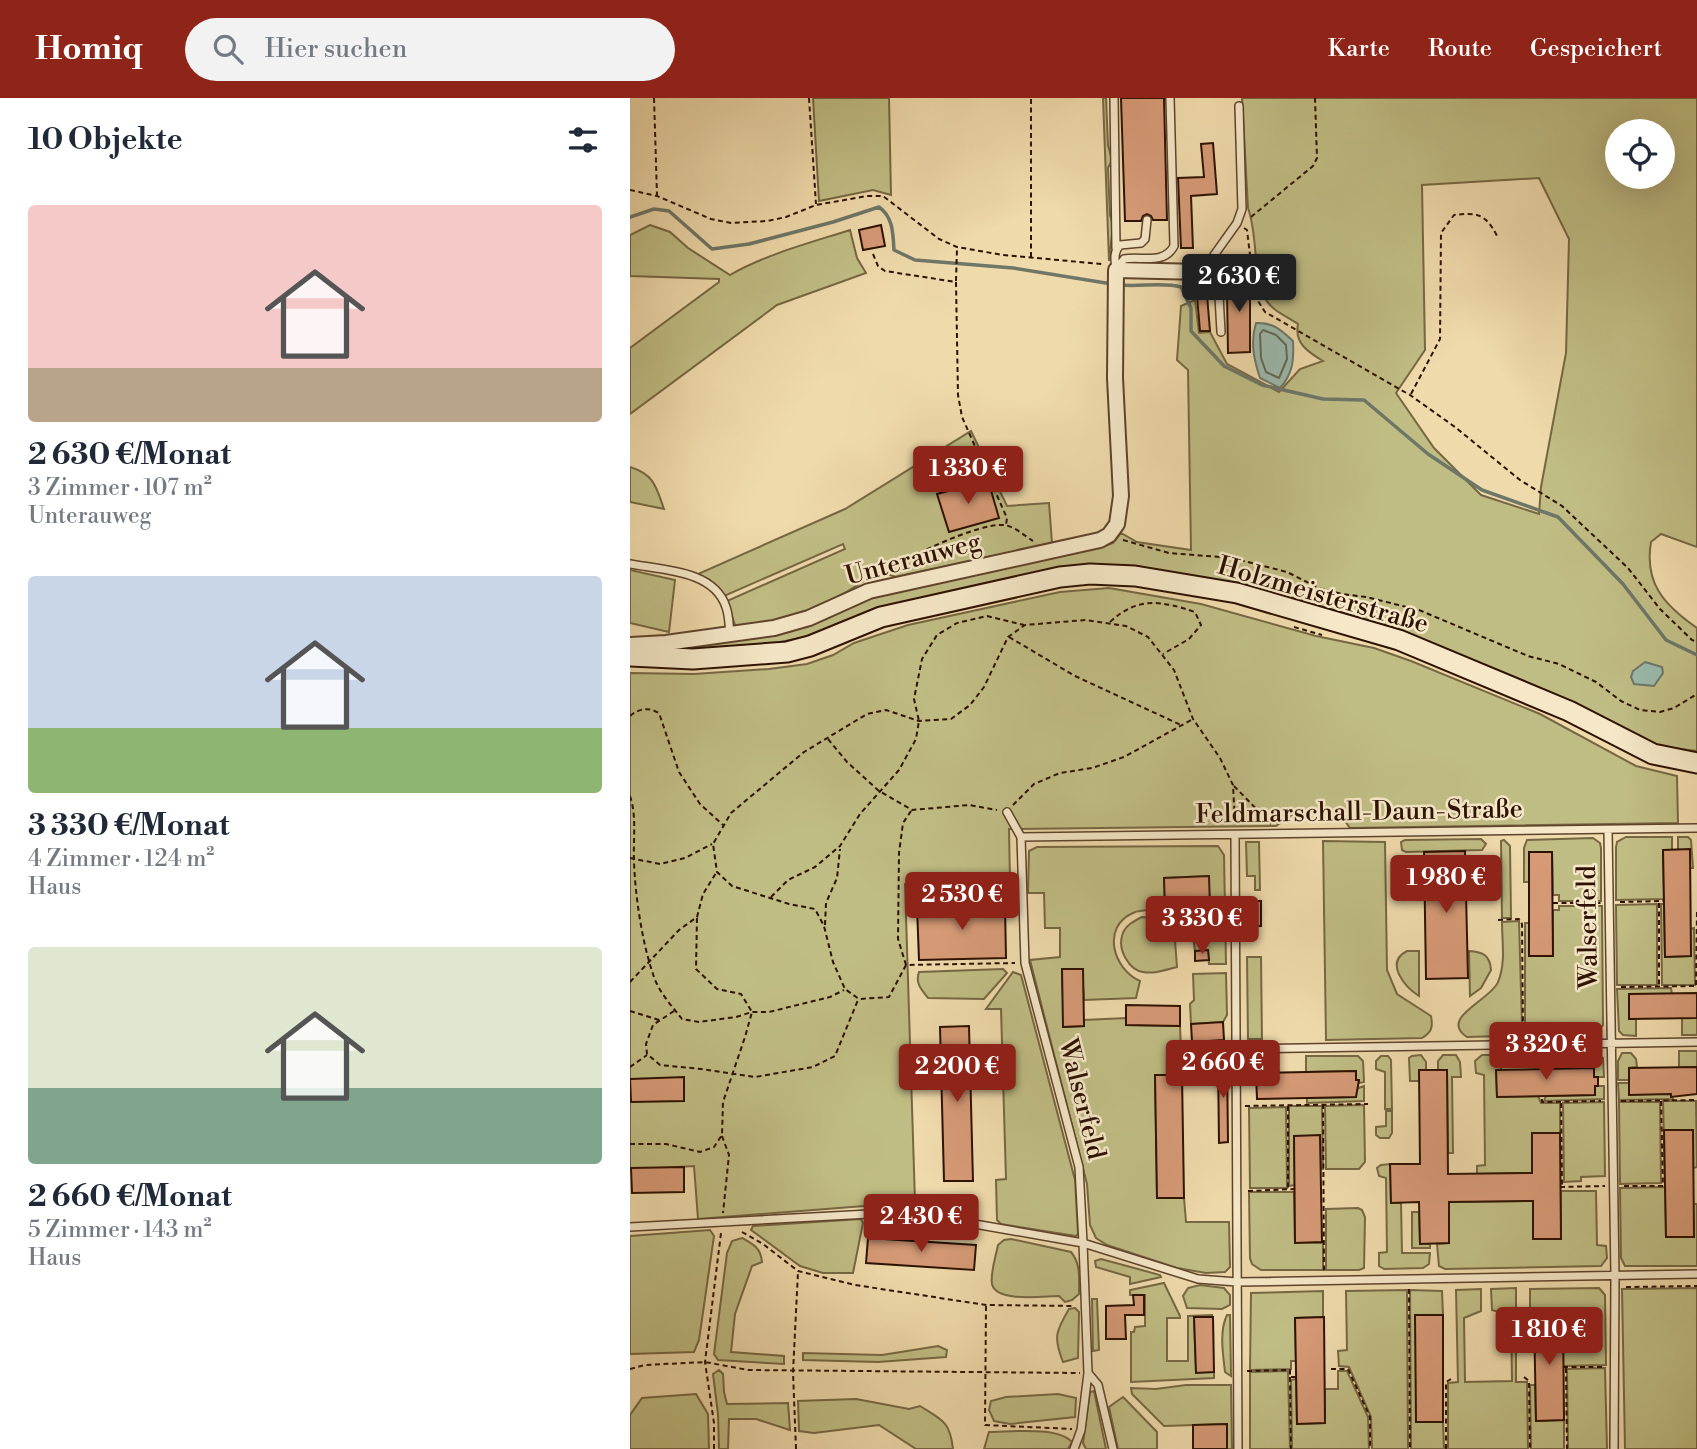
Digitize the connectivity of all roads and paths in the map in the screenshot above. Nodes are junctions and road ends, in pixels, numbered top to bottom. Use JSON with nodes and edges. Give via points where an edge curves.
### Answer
{"nodes":[{"id":1,"x":654,"y":98,"type":"edge"},
{"id":2,"x":809,"y":98,"type":"edge"},
{"id":3,"x":1031,"y":98,"type":"edge"},
{"id":4,"x":1114,"y":98,"type":"edge"},
{"id":5,"x":1170,"y":98,"type":"edge"},
{"id":6,"x":1315,"y":98,"type":"edge"},
{"id":7,"x":1239,"y":106,"type":"dead end"},
{"id":8,"x":630,"y":190,"type":"edge"},
{"id":9,"x":657,"y":196,"type":"junction"},
{"id":10,"x":816,"y":205,"type":"junction"},
{"id":11,"x":1147,"y":220,"type":"dead end"},
{"id":12,"x":1237,"y":223,"type":"junction"},
{"id":13,"x":1497,"y":236,"type":"dead end"},
{"id":14,"x":957,"y":247,"type":"junction"},
{"id":15,"x":1116,"y":248,"type":"junction"},
{"id":16,"x":873,"y":254,"type":"dead end"},
{"id":17,"x":1031,"y":257,"type":"junction"},
{"id":18,"x":1202,"y":272,"type":"junction"},
{"id":19,"x":1116,"y":273,"type":"junction"},
{"id":20,"x":956,"y":282,"type":"junction"},
{"id":21,"x":1221,"y":332,"type":"dead end"},
{"id":22,"x":1410,"y":395,"type":"junction"},
{"id":23,"x":1006,"y":525,"type":"junction"},
{"id":24,"x":1109,"y":535,"type":"junction"},
{"id":25,"x":1048,"y":551,"type":"junction"},
{"id":26,"x":630,"y":564,"type":"edge"},
{"id":27,"x":869,"y":591,"type":"junction"},
{"id":28,"x":1109,"y":623,"type":"junction"},
{"id":29,"x":1025,"y":625,"type":"junction"},
{"id":30,"x":1293,"y":627,"type":"dead end"},
{"id":31,"x":730,"y":635,"type":"junction"},
{"id":32,"x":1328,"y":636,"type":"dead end"},
{"id":33,"x":1008,"y":637,"type":"junction"},
{"id":34,"x":1697,"y":642,"type":"edge"},
{"id":35,"x":1162,"y":654,"type":"junction"},
{"id":36,"x":633,"y":656,"type":"edge"},
{"id":37,"x":1697,"y":694,"type":"edge"},
{"id":38,"x":630,"y":716,"type":"edge"},
{"id":39,"x":1193,"y":719,"type":"junction"},
{"id":40,"x":919,"y":721,"type":"junction"},
{"id":41,"x":1182,"y":725,"type":"junction"},
{"id":42,"x":827,"y":738,"type":"junction"},
{"id":43,"x":1697,"y":763,"type":"edge"},
{"id":44,"x":1233,"y":785,"type":"junction"},
{"id":45,"x":879,"y":791,"type":"junction"},
{"id":46,"x":630,"y":796,"type":"edge"},
{"id":47,"x":912,"y":810,"type":"junction"},
{"id":48,"x":1007,"y":812,"type":"junction"},
{"id":49,"x":724,"y":826,"type":"junction"},
{"id":50,"x":1697,"y":828,"type":"edge"},
{"id":51,"x":1608,"y":830,"type":"junction"},
{"id":52,"x":1284,"y":834,"type":"junction"},
{"id":53,"x":1236,"y":835,"type":"junction"},
{"id":54,"x":1021,"y":837,"type":"junction"},
{"id":55,"x":713,"y":844,"type":"junction"},
{"id":56,"x":840,"y":846,"type":"junction"},
{"id":57,"x":632,"y":858,"type":"edge"},
{"id":58,"x":717,"y":872,"type":"junction"},
{"id":59,"x":770,"y":898,"type":"junction"},
{"id":60,"x":637,"y":899,"type":"junction"},
{"id":61,"x":630,"y":901,"type":"edge"},
{"id":62,"x":1659,"y":901,"type":"dead end"},
{"id":63,"x":1697,"y":912,"type":"edge"},
{"id":64,"x":696,"y":917,"type":"junction"},
{"id":65,"x":1498,"y":920,"type":"dead end"},
{"id":66,"x":824,"y":926,"type":"junction"},
{"id":67,"x":650,"y":960,"type":"junction"},
{"id":68,"x":1025,"y":963,"type":"junction"},
{"id":69,"x":906,"y":965,"type":"junction"},
{"id":70,"x":630,"y":982,"type":"edge"},
{"id":71,"x":1660,"y":986,"type":"junction"},
{"id":72,"x":1697,"y":986,"type":"edge"},
{"id":73,"x":1609,"y":987,"type":"junction"},
{"id":74,"x":845,"y":989,"type":"junction"},
{"id":75,"x":859,"y":999,"type":"junction"},
{"id":76,"x":675,"y":1010,"type":"junction"},
{"id":77,"x":630,"y":1012,"type":"edge"},
{"id":78,"x":752,"y":1012,"type":"junction"},
{"id":79,"x":660,"y":1020,"type":"junction"},
{"id":80,"x":1697,"y":1042,"type":"edge"},
{"id":81,"x":1559,"y":1044,"type":"junction"},
{"id":82,"x":1610,"y":1044,"type":"junction"},
{"id":83,"x":1524,"y":1045,"type":"junction"},
{"id":84,"x":1236,"y":1049,"type":"junction"},
{"id":85,"x":647,"y":1054,"type":"junction"},
{"id":86,"x":630,"y":1068,"type":"edge"},
{"id":87,"x":1559,"y":1069,"type":"dead end"},
{"id":88,"x":732,"y":1073,"type":"junction"},
{"id":89,"x":1661,"y":1100,"type":"dead end"},
{"id":90,"x":1561,"y":1102,"type":"dead end"},
{"id":91,"x":1323,"y":1104,"type":"junction"},
{"id":92,"x":1368,"y":1104,"type":"dead end"},
{"id":93,"x":1288,"y":1105,"type":"junction"},
{"id":94,"x":1237,"y":1106,"type":"junction"},
{"id":95,"x":722,"y":1135,"type":"junction"},
{"id":96,"x":630,"y":1144,"type":"edge"},
{"id":97,"x":1663,"y":1186,"type":"dead end"},
{"id":98,"x":1562,"y":1187,"type":"dead end"},
{"id":99,"x":1294,"y":1189,"type":"dead end"},
{"id":100,"x":1288,"y":1190,"type":"junction"},
{"id":101,"x":1237,"y":1191,"type":"junction"},
{"id":102,"x":722,"y":1222,"type":"junction"},
{"id":103,"x":630,"y":1227,"type":"edge"},
{"id":104,"x":1083,"y":1243,"type":"junction"},
{"id":105,"x":798,"y":1271,"type":"junction"},
{"id":106,"x":1697,"y":1274,"type":"edge"},
{"id":107,"x":1615,"y":1276,"type":"junction"},
{"id":108,"x":1409,"y":1279,"type":"junction"},
{"id":109,"x":1325,"y":1281,"type":"junction"},
{"id":110,"x":1237,"y":1282,"type":"junction"},
{"id":111,"x":1697,"y":1286,"type":"edge"},
{"id":112,"x":1615,"y":1287,"type":"junction"},
{"id":113,"x":986,"y":1306,"type":"junction"},
{"id":114,"x":1085,"y":1306,"type":"junction"},
{"id":115,"x":705,"y":1362,"type":"junction"},
{"id":116,"x":1615,"y":1366,"type":"junction"},
{"id":117,"x":630,"y":1369,"type":"edge"},
{"id":118,"x":1331,"y":1369,"type":"dead end"},
{"id":119,"x":1239,"y":1371,"type":"junction"},
{"id":120,"x":793,"y":1372,"type":"junction"},
{"id":121,"x":985,"y":1373,"type":"junction"},
{"id":122,"x":1088,"y":1373,"type":"junction"},
{"id":123,"x":1290,"y":1377,"type":"junction"},
{"id":124,"x":1296,"y":1377,"type":"dead end"},
{"id":125,"x":1524,"y":1377,"type":"dead end"},
{"id":126,"x":1451,"y":1379,"type":"dead end"},
{"id":127,"x":1081,"y":1430,"type":"junction"},
{"id":128,"x":715,"y":1449,"type":"edge"},
{"id":129,"x":796,"y":1449,"type":"edge"},
{"id":130,"x":1074,"y":1449,"type":"edge"},
{"id":131,"x":1113,"y":1449,"type":"edge"},
{"id":132,"x":1238,"y":1449,"type":"edge"},
{"id":133,"x":1291,"y":1449,"type":"edge"},
{"id":134,"x":1370,"y":1449,"type":"edge"},
{"id":135,"x":1410,"y":1449,"type":"edge"},
{"id":136,"x":1446,"y":1449,"type":"edge"},
{"id":137,"x":1530,"y":1449,"type":"edge"},
{"id":138,"x":1567,"y":1449,"type":"edge"},
{"id":139,"x":1614,"y":1449,"type":"edge"}],
"edges":[{"from":1,"to":9,"type":"path"},
{"from":2,"to":10,"type":"path"},
{"from":3,"to":17,"type":"path"},
{"from":4,"to":15,"type":"lane"},
{"from":5,"to":19,"type":"lane","via":[[1174,246],[1163,257],[1124,259]]},
{"from":6,"to":12,"type":"path","via":[[1317,158],[1313,166],[1254,215]]},
{"from":7,"to":12,"type":"lane","via":[[1244,196]]},
{"from":8,"to":9,"type":"path"},
{"from":9,"to":10,"type":"path","via":[[731,223],[786,217]]},
{"from":10,"to":14,"type":"path","via":[[883,196],[939,239]]},
{"from":11,"to":15,"type":"lane","via":[[1141,243]]},
{"from":12,"to":18,"type":"lane"},
{"from":12,"to":22,"type":"path","via":[[1247,230],[1255,296],[1265,312]]},
{"from":13,"to":22,"type":"path","via":[[1490,222],[1473,213],[1454,215],[1441,233],[1440,340]]},
{"from":14,"to":17,"type":"path"},
{"from":14,"to":20,"type":"path"},
{"from":15,"to":19,"type":"lane"},
{"from":16,"to":20,"type":"path","via":[[885,271]]},
{"from":17,"to":19,"type":"path","via":[[1093,262]]},
{"from":18,"to":19,"type":"street"},
{"from":18,"to":21,"type":"lane","via":[[1219,296]]},
{"from":19,"to":24,"type":"street","via":[[1121,496],[1117,524]]},
{"from":20,"to":23,"type":"path","via":[[962,417],[1007,518]]},
{"from":22,"to":34,"type":"path","via":[[1520,480],[1563,506]]},
{"from":23,"to":25,"type":"path"},
{"from":23,"to":27,"type":"path","via":[[983,528],[907,560],[879,577]]},
{"from":24,"to":25,"type":"street","name":"Unterauweg"},
{"from":24,"to":37,"type":"path","via":[[1169,553],[1232,558],[1287,572],[1319,588],[1419,610],[1528,656],[1559,664],[1640,710],[1660,712]]},
{"from":25,"to":27,"type":"street","name":"Unterauweg"},
{"from":26,"to":31,"type":"lane","via":[[708,583],[727,608]]},
{"from":27,"to":31,"type":"street","name":"Unterauweg","via":[[790,624]]},
{"from":28,"to":29,"type":"path","via":[[1085,620]]},
{"from":28,"to":35,"type":"path","via":[[1148,637]]},
{"from":28,"to":35,"type":"path","via":[[1125,607],[1165,602],[1195,612],[1201,625],[1189,639]]},
{"from":29,"to":33,"type":"path"},
{"from":29,"to":40,"type":"path","via":[[987,615],[957,622],[937,635],[922,659],[914,699]]},
{"from":30,"to":32,"type":"path"},
{"from":31,"to":36,"type":"street","name":"Unterauweg","via":[[666,643]]},
{"from":33,"to":40,"type":"path","via":[[970,705],[951,719]]},
{"from":33,"to":41,"type":"path","via":[[1075,676]]},
{"from":35,"to":39,"type":"path","via":[[1174,670]]},
{"from":36,"to":43,"type":"street","name":"Holzmeisterstraße","via":[[693,659],[787,652],[881,617],[1060,577],[1135,576],[1237,593],[1399,640],[1569,711],[1653,754]]},
{"from":38,"to":49,"type":"path","via":[[650,708],[659,713],[679,772],[700,804]]},
{"from":39,"to":41,"type":"path"},
{"from":39,"to":44,"type":"path"},
{"from":40,"to":42,"type":"path","via":[[886,710],[867,714]]},
{"from":40,"to":45,"type":"path","via":[[916,739],[899,770]]},
{"from":41,"to":48,"type":"path","via":[[1124,757],[1034,783]]},
{"from":42,"to":45,"type":"path"},
{"from":42,"to":49,"type":"path","via":[[731,813]]},
{"from":44,"to":52,"type":"path"},
{"from":44,"to":53,"type":"path"},
{"from":45,"to":47,"type":"path"},
{"from":45,"to":56,"type":"path"},
{"from":46,"to":57,"type":"path","via":[[634,809]]},
{"from":47,"to":48,"type":"path","via":[[969,805]]},
{"from":47,"to":69,"type":"path","via":[[902,823],[899,853],[898,939]]},
{"from":48,"to":54,"type":"lane","name":"Walserfeld"},
{"from":49,"to":55,"type":"path"},
{"from":50,"to":51,"type":"lane","name":"Feldmarschall-Daun-Straße"},
{"from":51,"to":52,"type":"lane","name":"Feldmarschall-Daun-Straße"},
{"from":51,"to":73,"type":"lane","name":"Walserfeld"},
{"from":52,"to":53,"type":"lane","name":"Feldmarschall-Daun-Straße"},
{"from":53,"to":54,"type":"lane","name":"Feldmarschall-Daun-Straße"},
{"from":53,"to":84,"type":"lane"},
{"from":54,"to":68,"type":"lane","name":"Walserfeld"},
{"from":55,"to":57,"type":"path","via":[[660,864]]},
{"from":55,"to":58,"type":"path"},
{"from":56,"to":59,"type":"path"},
{"from":56,"to":66,"type":"path"},
{"from":57,"to":60,"type":"path"},
{"from":58,"to":59,"type":"path","via":[[732,887]]},
{"from":58,"to":64,"type":"path"},
{"from":59,"to":66,"type":"path","via":[[815,909]]},
{"from":60,"to":61,"type":"path"},
{"from":60,"to":67,"type":"path"},
{"from":62,"to":71,"type":"path"},
{"from":63,"to":72,"type":"path"},
{"from":64,"to":67,"type":"path"},
{"from":64,"to":78,"type":"path","via":[[696,970],[717,989],[741,994]]},
{"from":65,"to":83,"type":"path","via":[[1519,919],[1522,924]]},
{"from":66,"to":74,"type":"path"},
{"from":67,"to":70,"type":"path"},
{"from":67,"to":76,"type":"path","via":[[653,975]]},
{"from":68,"to":69,"type":"path"},
{"from":68,"to":104,"type":"lane","name":"Walserfeld","via":[[1079,1167]]},
{"from":69,"to":75,"type":"path","via":[[889,997]]},
{"from":71,"to":72,"type":"path"},
{"from":71,"to":73,"type":"path"},
{"from":73,"to":82,"type":"lane","name":"Walserfeld"},
{"from":74,"to":75,"type":"path"},
{"from":74,"to":78,"type":"path","via":[[830,997]]},
{"from":75,"to":88,"type":"path","via":[[835,1056],[813,1067],[755,1077]]},
{"from":76,"to":78,"type":"path","via":[[682,1019],[699,1022]]},
{"from":76,"to":79,"type":"path"},
{"from":77,"to":79,"type":"path"},
{"from":78,"to":88,"type":"path"},
{"from":79,"to":85,"type":"path","via":[[646,1044]]},
{"from":80,"to":82,"type":"lane"},
{"from":81,"to":82,"type":"lane"},
{"from":81,"to":83,"type":"lane"},
{"from":81,"to":87,"type":"path"},
{"from":82,"to":107,"type":"lane","name":"Walserfeld"},
{"from":83,"to":84,"type":"lane"},
{"from":84,"to":94,"type":"lane"},
{"from":85,"to":86,"type":"path"},
{"from":85,"to":88,"type":"path","via":[[660,1065]]},
{"from":88,"to":95,"type":"path","via":[[723,1102]]},
{"from":89,"to":97,"type":"path"},
{"from":90,"to":98,"type":"path"},
{"from":91,"to":92,"type":"path"},
{"from":91,"to":93,"type":"path"},
{"from":91,"to":109,"type":"path"},
{"from":93,"to":94,"type":"path"},
{"from":93,"to":100,"type":"path"},
{"from":94,"to":101,"type":"lane"},
{"from":95,"to":96,"type":"path","via":[[714,1147],[699,1152],[666,1144]]},
{"from":95,"to":102,"type":"path","via":[[729,1155]]},
{"from":99,"to":100,"type":"path"},
{"from":100,"to":101,"type":"path"},
{"from":101,"to":110,"type":"lane"},
{"from":102,"to":103,"type":"lane"},
{"from":102,"to":104,"type":"lane","via":[[906,1212]]},
{"from":102,"to":105,"type":"path","via":[[763,1244]]},
{"from":102,"to":115,"type":"path"},
{"from":104,"to":110,"type":"lane","via":[[1198,1279]]},
{"from":104,"to":114,"type":"lane","name":"Walserfeld"},
{"from":105,"to":113,"type":"path"},
{"from":105,"to":120,"type":"path"},
{"from":106,"to":107,"type":"lane"},
{"from":107,"to":108,"type":"lane"},
{"from":107,"to":112,"type":"lane","name":"Walserfeld"},
{"from":108,"to":109,"type":"lane"},
{"from":108,"to":135,"type":"path"},
{"from":109,"to":110,"type":"lane"},
{"from":110,"to":119,"type":"lane"},
{"from":111,"to":112,"type":"path"},
{"from":112,"to":116,"type":"lane","name":"Walserfeld"},
{"from":113,"to":114,"type":"path"},
{"from":113,"to":121,"type":"path"},
{"from":114,"to":122,"type":"lane","name":"Walserfeld"},
{"from":115,"to":117,"type":"path"},
{"from":115,"to":120,"type":"path"},
{"from":115,"to":128,"type":"path"},
{"from":116,"to":138,"type":"path","via":[[1564,1368]]},
{"from":116,"to":139,"type":"lane","name":"Walserfeld"},
{"from":118,"to":134,"type":"path","via":[[1348,1369],[1370,1417]]},
{"from":119,"to":123,"type":"path","via":[[1290,1370]]},
{"from":119,"to":132,"type":"lane"},
{"from":120,"to":121,"type":"path"},
{"from":120,"to":129,"type":"path"},
{"from":121,"to":122,"type":"path"},
{"from":121,"to":127,"type":"path","via":[[985,1425]]},
{"from":122,"to":127,"type":"lane"},
{"from":122,"to":131,"type":"lane","via":[[1098,1385]]},
{"from":123,"to":124,"type":"path"},
{"from":123,"to":133,"type":"path"},
{"from":125,"to":137,"type":"path","via":[[1529,1381]]},
{"from":126,"to":136,"type":"path","via":[[1446,1382]]},
{"from":127,"to":130,"type":"lane"}]}
